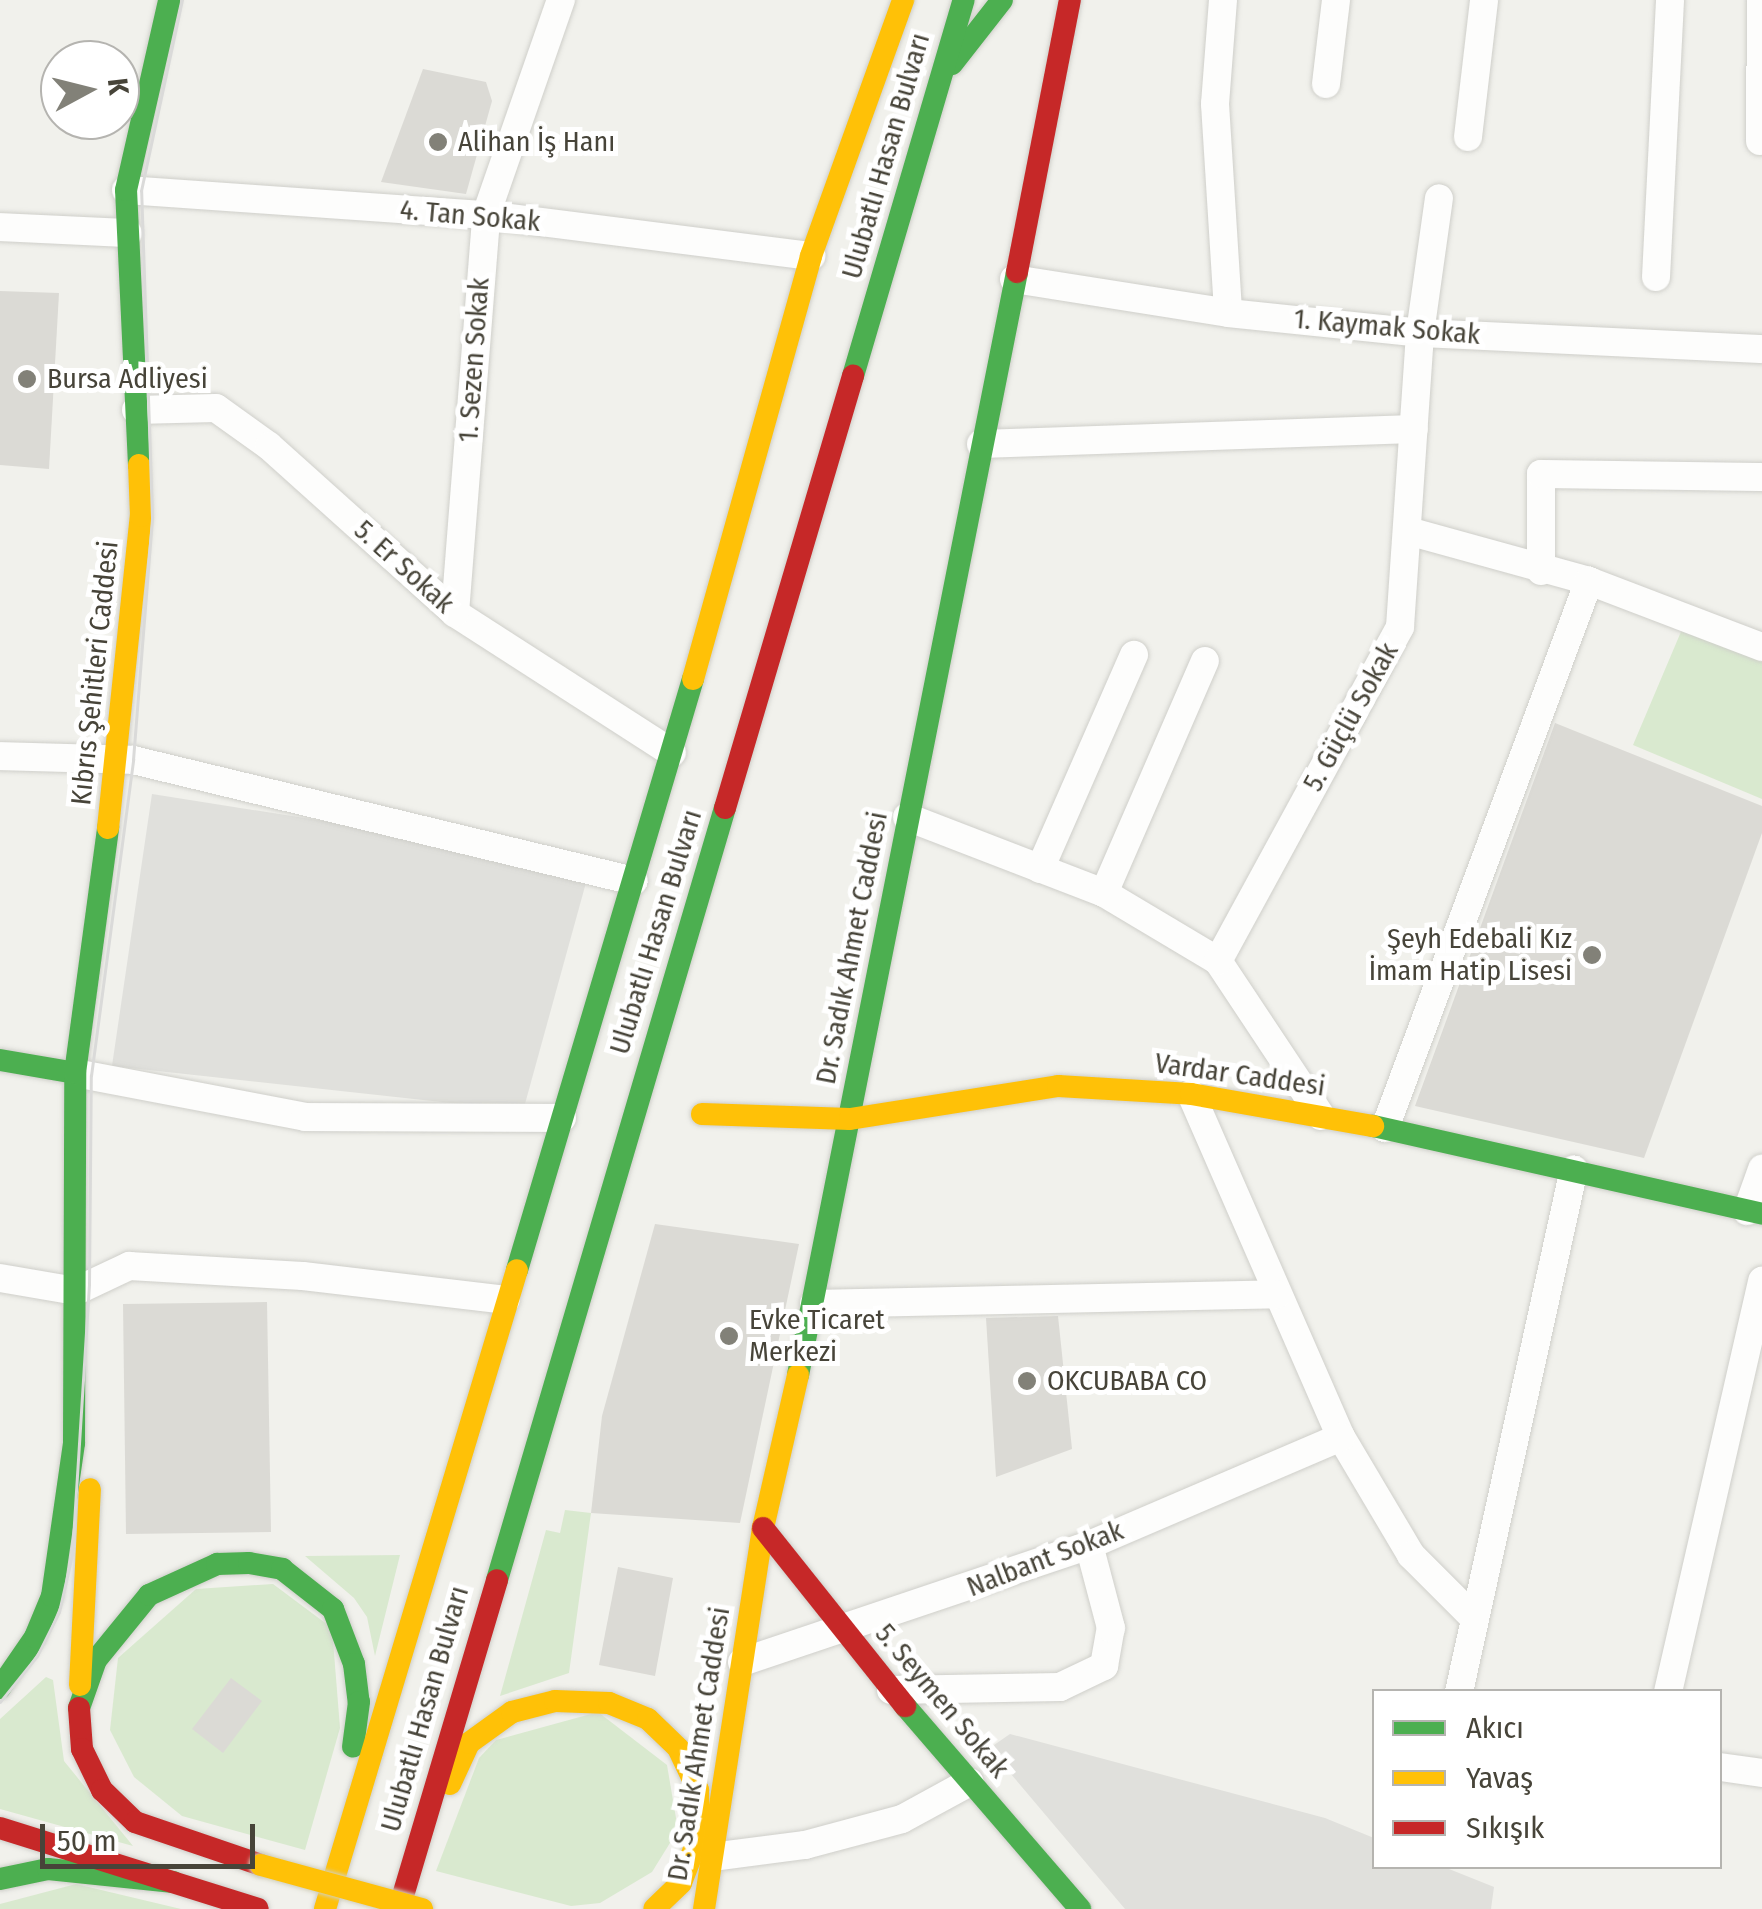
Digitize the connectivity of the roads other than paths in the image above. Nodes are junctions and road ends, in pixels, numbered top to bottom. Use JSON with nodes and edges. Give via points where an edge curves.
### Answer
{"nodes":[{"id":1,"x":169,"y":0,"type":"edge"},
{"id":2,"x":561,"y":0,"type":"edge"},
{"id":3,"x":904,"y":0,"type":"edge"},
{"id":4,"x":964,"y":0,"type":"edge"},
{"id":5,"x":1002,"y":0,"type":"edge"},
{"id":6,"x":1070,"y":0,"type":"edge"},
{"id":7,"x":1223,"y":0,"type":"edge"},
{"id":8,"x":1336,"y":0,"type":"edge"},
{"id":9,"x":1484,"y":0,"type":"edge"},
{"id":10,"x":1670,"y":0,"type":"edge"},
{"id":11,"x":1761,"y":0,"type":"edge"},
{"id":12,"x":940,"y":79,"type":"junction"},
{"id":13,"x":1326,"y":84,"type":"dead end"},
{"id":14,"x":1468,"y":137,"type":"dead end"},
{"id":15,"x":1760,"y":141,"type":"edge"},
{"id":16,"x":126,"y":190,"type":"junction"},
{"id":17,"x":1439,"y":198,"type":"dead end"},
{"id":18,"x":486,"y":216,"type":"junction"},
{"id":19,"x":0,"y":227,"type":"edge"},
{"id":20,"x":128,"y":234,"type":"junction"},
{"id":21,"x":811,"y":256,"type":"junction"},
{"id":22,"x":1656,"y":276,"type":"dead end"},
{"id":23,"x":1014,"y":279,"type":"junction"},
{"id":24,"x":1228,"y":313,"type":"junction"},
{"id":25,"x":1420,"y":333,"type":"junction"},
{"id":26,"x":1762,"y":349,"type":"edge"},
{"id":27,"x":136,"y":410,"type":"junction"},
{"id":28,"x":1414,"y":430,"type":"junction"},
{"id":29,"x":981,"y":444,"type":"junction"},
{"id":30,"x":1762,"y":477,"type":"edge"},
{"id":31,"x":1408,"y":531,"type":"junction"},
{"id":32,"x":1541,"y":571,"type":"junction"},
{"id":33,"x":1588,"y":581,"type":"junction"},
{"id":34,"x":455,"y":613,"type":"junction"},
{"id":35,"x":1762,"y":647,"type":"edge"},
{"id":36,"x":1134,"y":655,"type":"dead end"},
{"id":37,"x":1205,"y":662,"type":"dead end"},
{"id":38,"x":672,"y":753,"type":"junction"},
{"id":39,"x":0,"y":756,"type":"edge"},
{"id":40,"x":118,"y":758,"type":"junction"},
{"id":41,"x":907,"y":818,"type":"junction"},
{"id":42,"x":1040,"y":869,"type":"junction"},
{"id":43,"x":634,"y":881,"type":"junction"},
{"id":44,"x":1104,"y":893,"type":"junction"},
{"id":45,"x":1218,"y":961,"type":"junction"},
{"id":46,"x":0,"y":1060,"type":"edge"},
{"id":47,"x":75,"y":1073,"type":"junction"},
{"id":48,"x":1191,"y":1094,"type":"junction"},
{"id":49,"x":702,"y":1114,"type":"dead end"},
{"id":50,"x":1321,"y":1116,"type":"junction"},
{"id":51,"x":562,"y":1118,"type":"junction"},
{"id":52,"x":850,"y":1119,"type":"junction"},
{"id":53,"x":1385,"y":1128,"type":"junction"},
{"id":54,"x":1574,"y":1168,"type":"junction"},
{"id":55,"x":1762,"y":1170,"type":"edge"},
{"id":56,"x":1754,"y":1213,"type":"edge"},
{"id":57,"x":0,"y":1278,"type":"edge"},
{"id":58,"x":1762,"y":1281,"type":"edge"},
{"id":59,"x":76,"y":1291,"type":"junction"},
{"id":60,"x":1277,"y":1294,"type":"junction"},
{"id":61,"x":506,"y":1300,"type":"junction"},
{"id":62,"x":814,"y":1304,"type":"junction"},
{"id":63,"x":77,"y":1356,"type":"junction"},
{"id":64,"x":1341,"y":1437,"type":"junction"},
{"id":65,"x":763,"y":1528,"type":"junction"},
{"id":66,"x":1089,"y":1545,"type":"junction"},
{"id":67,"x":1474,"y":1618,"type":"junction"},
{"id":68,"x":845,"y":1632,"type":"junction"},
{"id":69,"x":742,"y":1662,"type":"junction"},
{"id":70,"x":0,"y":1688,"type":"edge"},
{"id":71,"x":1460,"y":1689,"type":"edge"},
{"id":72,"x":1669,"y":1689,"type":"edge"},
{"id":73,"x":891,"y":1690,"type":"junction"},
{"id":74,"x":78,"y":1708,"type":"junction"},
{"id":75,"x":1722,"y":1767,"type":"edge"},
{"id":76,"x":1762,"y":1773,"type":"edge"},
{"id":77,"x":970,"y":1782,"type":"junction"},
{"id":78,"x":0,"y":1828,"type":"edge"},
{"id":79,"x":712,"y":1857,"type":"junction"},
{"id":80,"x":338,"y":1866,"type":"junction"},
{"id":81,"x":0,"y":1879,"type":"edge"},
{"id":82,"x":173,"y":1882,"type":"junction"},
{"id":83,"x":406,"y":1882,"type":"junction"},
{"id":84,"x":255,"y":1908,"type":"edge"},
{"id":85,"x":324,"y":1909,"type":"edge"},
{"id":86,"x":399,"y":1909,"type":"edge"},
{"id":87,"x":422,"y":1909,"type":"edge"},
{"id":88,"x":654,"y":1909,"type":"edge"},
{"id":89,"x":704,"y":1909,"type":"edge"},
{"id":90,"x":1080,"y":1909,"type":"edge"}],
"edges":[{"from":1,"to":16,"type":"main road","name":"Kıbrıs Şehitleri Caddesi"},
{"from":2,"to":18,"type":"street","name":"1. Sezen Sokak"},
{"from":3,"to":21,"type":"main road","name":"Ulubatlı Hasan Bulvarı"},
{"from":4,"to":12,"type":"main road","name":"Ulubatlı Hasan Bulvarı"},
{"from":5,"to":12,"type":"main road"},
{"from":6,"to":23,"type":"main road","name":"Dr. Sadık Ahmet Caddesi"},
{"from":7,"to":24,"type":"street","via":[[1214,104]]},
{"from":8,"to":13,"type":"street"},
{"from":9,"to":14,"type":"street"},
{"from":10,"to":22,"type":"street"},
{"from":11,"to":15,"type":"street"},
{"from":12,"to":83,"type":"main road","name":"Ulubatlı Hasan Bulvarı"},
{"from":16,"to":18,"type":"street","name":"4. Tan Sokak"},
{"from":16,"to":20,"type":"main road","name":"Kıbrıs Şehitleri Caddesi"},
{"from":17,"to":25,"type":"street","name":"5. Güçlü Sokak"},
{"from":18,"to":21,"type":"street","name":"4. Tan Sokak"},
{"from":18,"to":34,"type":"street","name":"1. Sezen Sokak"},
{"from":19,"to":20,"type":"street"},
{"from":20,"to":27,"type":"main road","name":"Kıbrıs Şehitleri Caddesi"},
{"from":21,"to":38,"type":"main road","name":"Ulubatlı Hasan Bulvarı"},
{"from":23,"to":24,"type":"street","name":"1. Kaymak Sokak"},
{"from":23,"to":29,"type":"main road","name":"Dr. Sadık Ahmet Caddesi"},
{"from":24,"to":25,"type":"street","name":"1. Kaymak Sokak"},
{"from":25,"to":26,"type":"street","name":"1. Kaymak Sokak"},
{"from":25,"to":28,"type":"street","name":"5. Güçlü Sokak"},
{"from":27,"to":34,"type":"street","name":"5. Er Sokak","via":[[216,408],[269,446]]},
{"from":27,"to":40,"type":"main road","name":"Kıbrıs Şehitleri Caddesi","via":[[141,516]]},
{"from":28,"to":29,"type":"street"},
{"from":28,"to":31,"type":"street","name":"5. Güçlü Sokak"},
{"from":29,"to":41,"type":"main road","name":"Dr. Sadık Ahmet Caddesi"},
{"from":30,"to":32,"type":"street","via":[[1541,474]]},
{"from":31,"to":32,"type":"street"},
{"from":31,"to":45,"type":"street","name":"5. Güçlü Sokak","via":[[1400,627]]},
{"from":32,"to":33,"type":"street"},
{"from":33,"to":35,"type":"street"},
{"from":33,"to":53,"type":"street"},
{"from":34,"to":38,"type":"street","name":"5. Er Sokak"},
{"from":36,"to":42,"type":"street"},
{"from":37,"to":44,"type":"street"},
{"from":38,"to":43,"type":"main road","name":"Ulubatlı Hasan Bulvarı"},
{"from":39,"to":40,"type":"street"},
{"from":40,"to":43,"type":"street"},
{"from":40,"to":47,"type":"main road","name":"Kıbrıs Şehitleri Caddesi"},
{"from":41,"to":42,"type":"street"},
{"from":41,"to":52,"type":"main road","name":"Dr. Sadık Ahmet Caddesi"},
{"from":42,"to":44,"type":"street"},
{"from":43,"to":51,"type":"main road","name":"Ulubatlı Hasan Bulvarı"},
{"from":44,"to":45,"type":"street"},
{"from":45,"to":50,"type":"street"},
{"from":46,"to":47,"type":"main road"},
{"from":47,"to":51,"type":"street","via":[[305,1117]]},
{"from":47,"to":59,"type":"main road","name":"Kıbrıs Şehitleri Caddesi"},
{"from":48,"to":50,"type":"main road","name":"Vardar Caddesi"},
{"from":48,"to":52,"type":"main road","name":"Vardar Caddesi","via":[[1058,1086]]},
{"from":48,"to":60,"type":"street"},
{"from":49,"to":52,"type":"main road","name":"Vardar Caddesi"},
{"from":50,"to":53,"type":"main road","name":"Vardar Caddesi"},
{"from":51,"to":61,"type":"main road","name":"Ulubatlı Hasan Bulvarı"},
{"from":52,"to":62,"type":"main road","name":"Dr. Sadık Ahmet Caddesi"},
{"from":53,"to":54,"type":"main road","name":"Vardar Caddesi"},
{"from":54,"to":56,"type":"main road","name":"Vardar Caddesi"},
{"from":54,"to":67,"type":"street"},
{"from":55,"to":56,"type":"street"},
{"from":57,"to":59,"type":"street"},
{"from":58,"to":72,"type":"street"},
{"from":59,"to":61,"type":"street","via":[[129,1266],[303,1276]]},
{"from":59,"to":63,"type":"main road","name":"Kıbrıs Şehitleri Caddesi"},
{"from":60,"to":62,"type":"street"},
{"from":60,"to":64,"type":"street"},
{"from":61,"to":80,"type":"main road","name":"Ulubatlı Hasan Bulvarı"},
{"from":62,"to":65,"type":"main road","name":"Dr. Sadık Ahmet Caddesi"},
{"from":63,"to":70,"type":"main road","via":[[67,1507],[52,1596]]},
{"from":63,"to":74,"type":"main road","via":[[92,1516]]},
{"from":64,"to":66,"type":"street","name":"Nalbant Sokak"},
{"from":64,"to":67,"type":"street","via":[[1411,1555]]},
{"from":65,"to":68,"type":"main road","name":"5. Seymen Sokak"},
{"from":65,"to":69,"type":"main road","name":"Dr. Sadık Ahmet Caddesi"},
{"from":66,"to":68,"type":"street","name":"Nalbant Sokak"},
{"from":66,"to":73,"type":"street","via":[[1111,1628],[1104,1666],[1060,1687]]},
{"from":67,"to":71,"type":"street"},
{"from":68,"to":69,"type":"street","name":"Nalbant Sokak"},
{"from":68,"to":73,"type":"main road","name":"5. Seymen Sokak"},
{"from":69,"to":79,"type":"main road","name":"Dr. Sadık Ahmet Caddesi"},
{"from":73,"to":77,"type":"main road","name":"5. Seymen Sokak"},
{"from":74,"to":80,"type":"main road","via":[[96,1660],[120,1624],[184,1576],[248,1563],[282,1569],[311,1586],[347,1636],[359,1702]]},
{"from":74,"to":87,"type":"main road","bridge":true,"via":[[82,1749],[135,1822]]},
{"from":75,"to":76,"type":"street"},
{"from":77,"to":79,"type":"street","via":[[902,1819],[805,1845]]},
{"from":77,"to":90,"type":"main road","name":"5. Seymen Sokak"},
{"from":78,"to":82,"type":"main road"},
{"from":79,"to":89,"type":"main road","name":"Dr. Sadık Ahmet Caddesi"},
{"from":80,"to":85,"type":"main road"},
{"from":81,"to":82,"type":"main road","via":[[48,1869]]},
{"from":82,"to":84,"type":"main road"},
{"from":83,"to":86,"type":"main road"},
{"from":83,"to":88,"type":"main road","via":[[468,1743],[512,1712],[555,1701],[609,1702],[648,1718],[678,1748],[698,1790],[698,1836],[680,1883]]}]}
